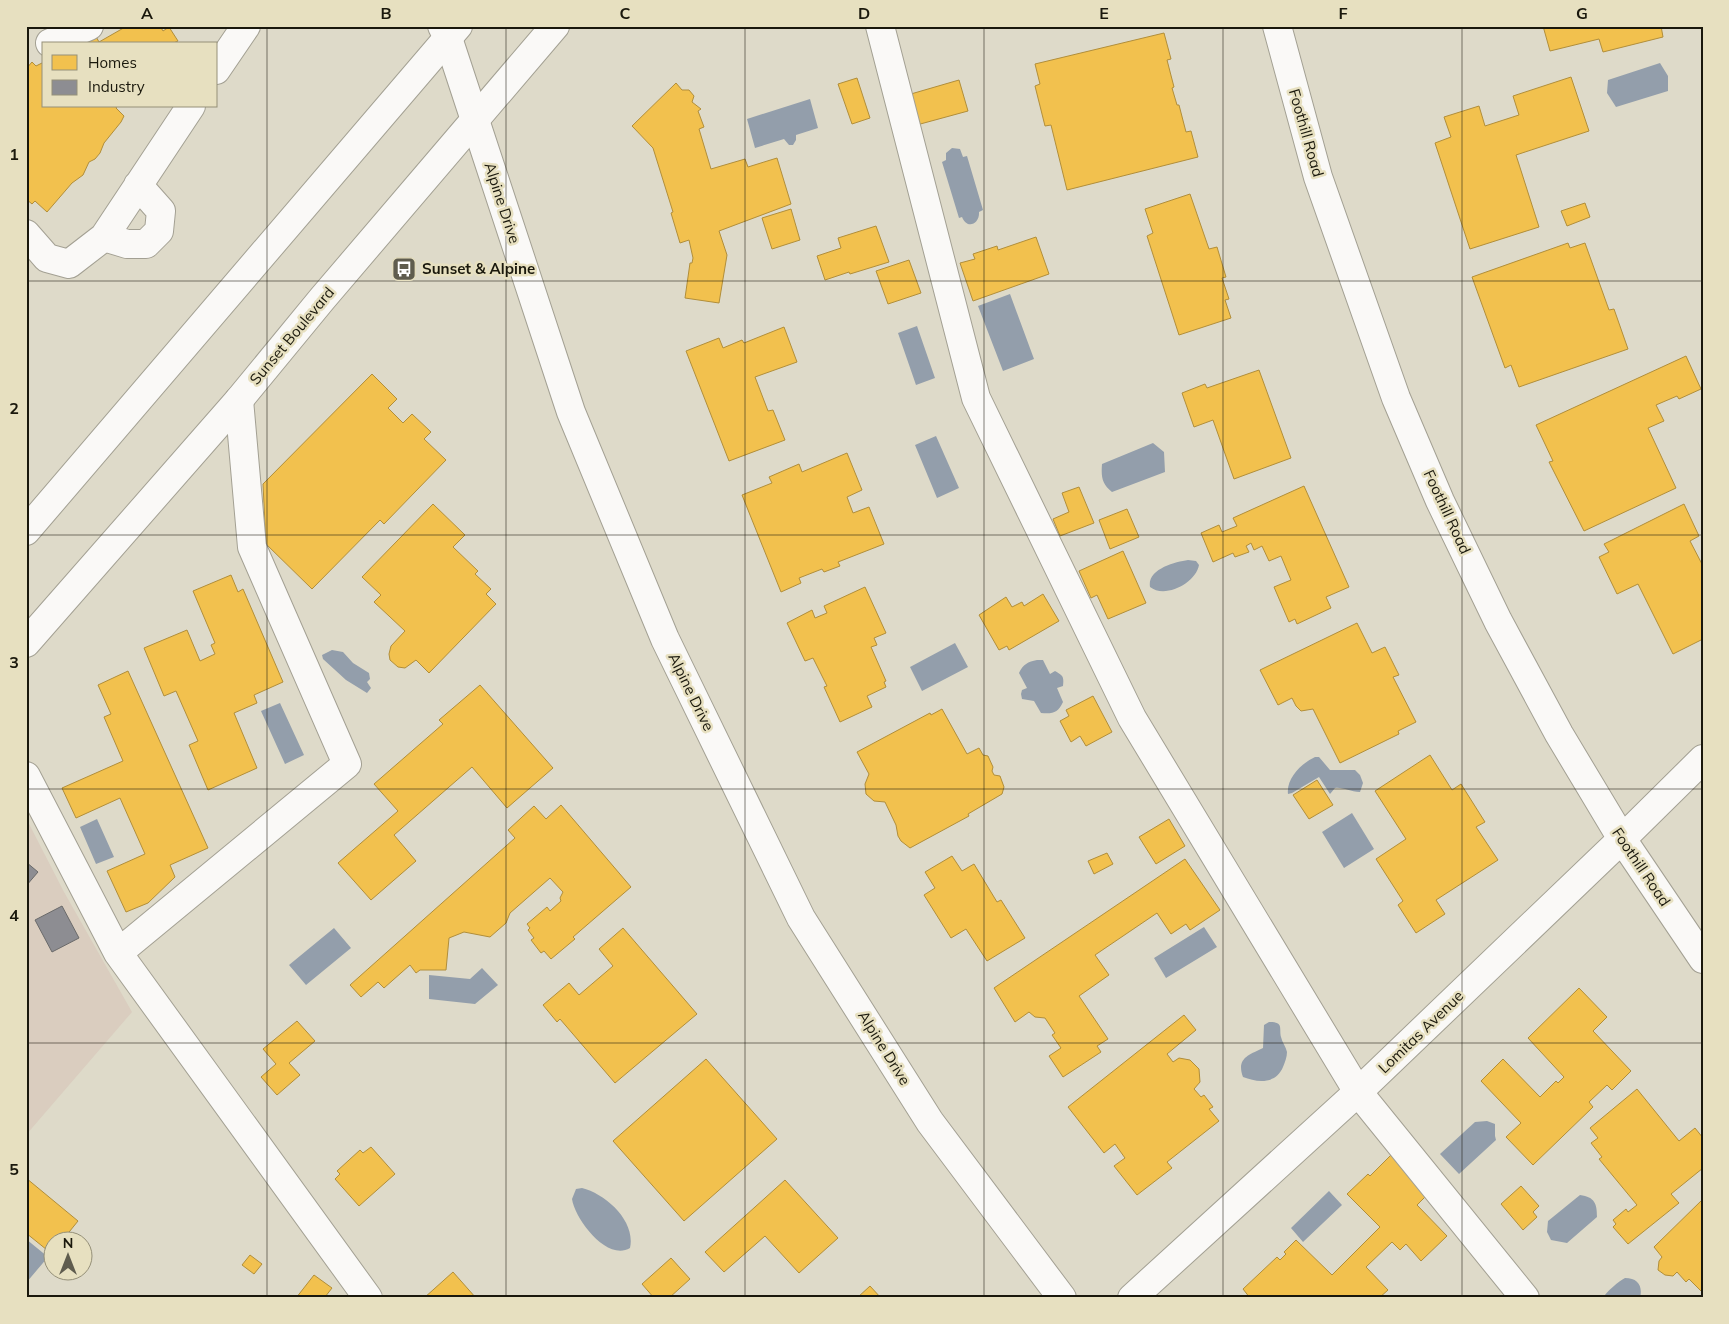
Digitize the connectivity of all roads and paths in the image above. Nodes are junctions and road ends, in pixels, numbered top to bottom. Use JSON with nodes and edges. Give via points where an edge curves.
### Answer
{"nodes":[{"id":1,"x":89,"y":26,"type":"edge"},
{"id":2,"x":246,"y":26,"type":"edge"},
{"id":3,"x":555,"y":26,"type":"edge"},
{"id":4,"x":880,"y":26,"type":"edge"},
{"id":5,"x":1277,"y":26,"type":"edge"},
{"id":6,"x":449,"y":30,"type":"edge"},
{"id":7,"x":52,"y":42,"type":"edge"},
{"id":8,"x":218,"y":67,"type":"edge"},
{"id":9,"x":190,"y":108,"type":"edge"},
{"id":10,"x":474,"y":121,"type":"junction"},
{"id":11,"x":138,"y":185,"type":"junction"},
{"id":12,"x":26,"y":234,"type":"edge"},
{"id":13,"x":104,"y":237,"type":"junction"},
{"id":14,"x":239,"y":400,"type":"junction"},
{"id":15,"x":26,"y":530,"type":"edge"},
{"id":16,"x":26,"y":643,"type":"edge"},
{"id":17,"x":1703,"y":759,"type":"edge"},
{"id":18,"x":26,"y":776,"type":"edge"},
{"id":19,"x":1622,"y":839,"type":"junction"},
{"id":20,"x":118,"y":953,"type":"junction"},
{"id":21,"x":1703,"y":958,"type":"edge"},
{"id":22,"x":1358,"y":1092,"type":"junction"},
{"id":23,"x":368,"y":1298,"type":"edge"},
{"id":24,"x":1062,"y":1298,"type":"edge"},
{"id":25,"x":1132,"y":1298,"type":"edge"},
{"id":26,"x":1525,"y":1298,"type":"edge"}],
"edges":[{"from":1,"to":7,"type":"street"},
{"from":2,"to":8,"type":"street"},
{"from":3,"to":10,"type":"street","name":"Sunset Boulevard"},
{"from":4,"to":22,"type":"street","via":[[976,398],[1132,718]]},
{"from":5,"to":19,"type":"street","name":"Foothill Road","via":[[1318,177],[1396,398],[1440,501],[1498,622],[1559,734]]},
{"from":6,"to":10,"type":"street","name":"Alpine Drive"},
{"from":6,"to":15,"type":"street"},
{"from":9,"to":11,"type":"street"},
{"from":10,"to":14,"type":"street","name":"Sunset Boulevard"},
{"from":10,"to":24,"type":"street","name":"Alpine Drive","via":[[571,412],[665,639],[801,918],[930,1122]]},
{"from":11,"to":13,"type":"street"},
{"from":11,"to":13,"type":"street","via":[[161,211],[159,231],[146,244],[127,244]]},
{"from":12,"to":13,"type":"street","via":[[47,258],[70,264]]},
{"from":14,"to":16,"type":"street","name":"Sunset Boulevard"},
{"from":14,"to":20,"type":"street","via":[[252,548],[347,764]]},
{"from":17,"to":19,"type":"street","name":"Lomitas Avenue"},
{"from":18,"to":20,"type":"street"},
{"from":19,"to":21,"type":"street","name":"Foothill Road"},
{"from":19,"to":22,"type":"street","name":"Lomitas Avenue"},
{"from":20,"to":23,"type":"street"},
{"from":22,"to":25,"type":"street","name":"Lomitas Avenue"},
{"from":22,"to":26,"type":"street"}]}
